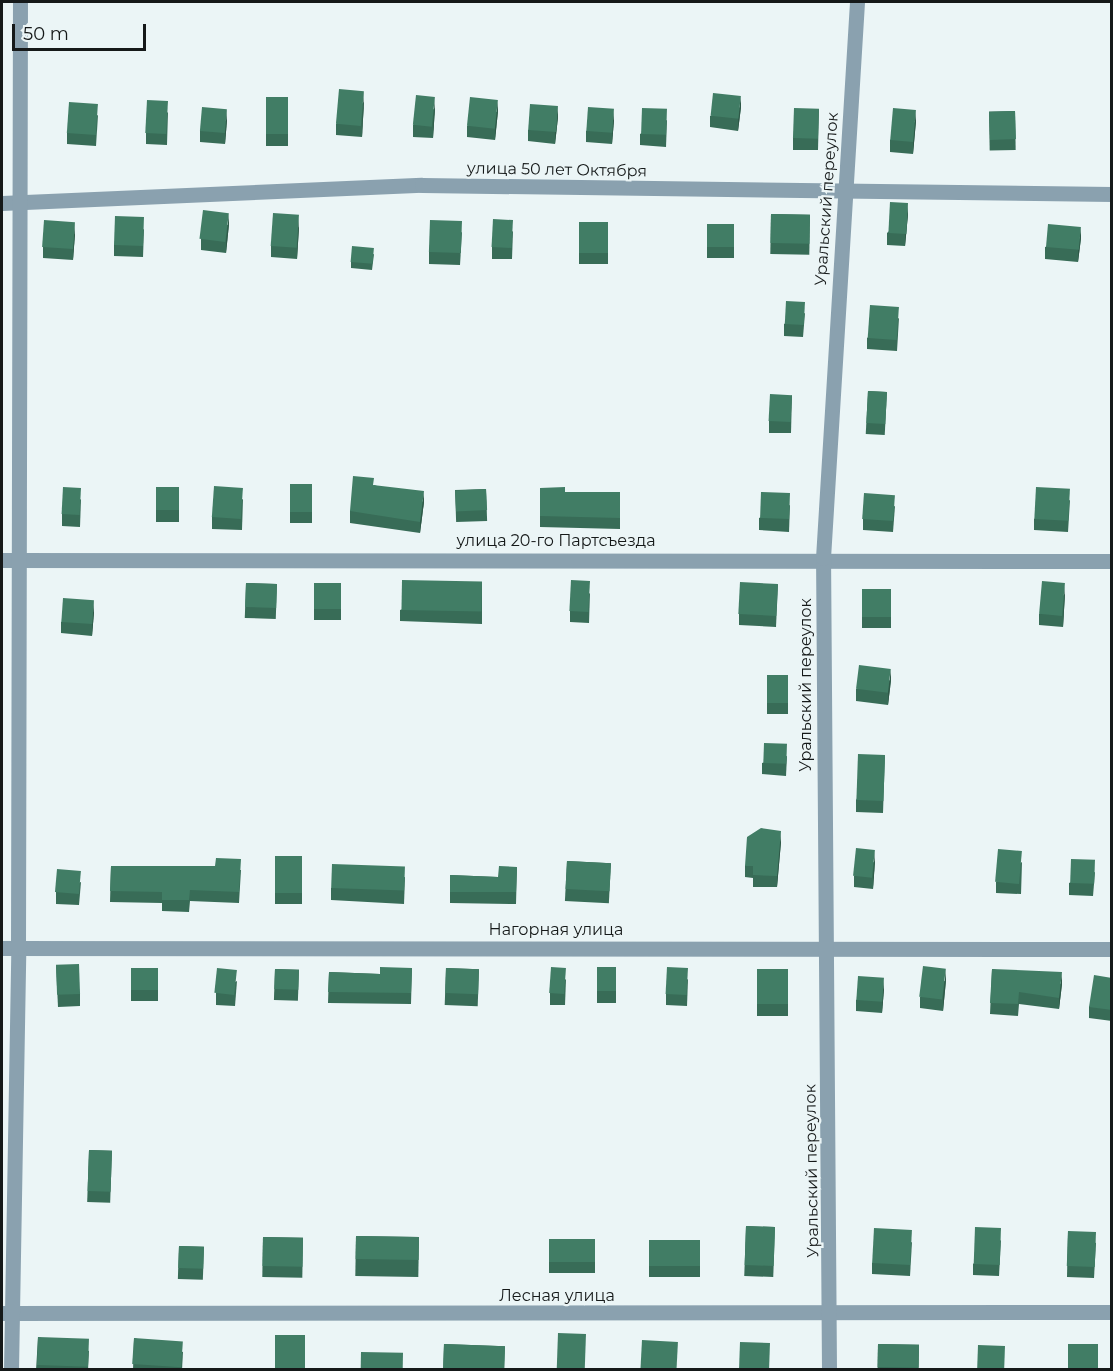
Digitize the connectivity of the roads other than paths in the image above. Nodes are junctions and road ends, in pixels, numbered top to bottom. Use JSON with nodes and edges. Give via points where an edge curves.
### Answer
{"nodes":[{"id":1,"x":20,"y":2,"type":"edge"},
{"id":2,"x":857,"y":2,"type":"edge"},
{"id":3,"x":845,"y":192,"type":"junction"},
{"id":4,"x":1112,"y":194,"type":"edge"},
{"id":5,"x":9,"y":203,"type":"edge"},
{"id":6,"x":823,"y":558,"type":"junction"},
{"id":7,"x":9,"y":560,"type":"edge"},
{"id":8,"x":1112,"y":561,"type":"edge"},
{"id":9,"x":826,"y":947,"type":"junction"},
{"id":10,"x":2,"y":948,"type":"edge"},
{"id":11,"x":18,"y":948,"type":"junction"},
{"id":12,"x":1112,"y":949,"type":"edge"},
{"id":13,"x":1112,"y":1312,"type":"edge"},
{"id":14,"x":6,"y":1313,"type":"edge"},
{"id":15,"x":832,"y":1314,"type":"junction"},
{"id":16,"x":11,"y":1370,"type":"edge"},
{"id":17,"x":829,"y":1370,"type":"edge"}],
"edges":[{"from":1,"to":5,"type":"street"},
{"from":2,"to":3,"type":"street","name":"Уральский переулок"},
{"from":3,"to":4,"type":"street","name":"улица 50 лет Октября"},
{"from":3,"to":5,"type":"street","name":"улица 50 лет Октября","via":[[422,185]]},
{"from":3,"to":6,"type":"street","name":"Уральский переулок"},
{"from":5,"to":7,"type":"street"},
{"from":6,"to":7,"type":"street","name":"улица 20-го Партсъезда"},
{"from":6,"to":8,"type":"street","name":"улица 20-го Партсъезда"},
{"from":6,"to":9,"type":"street","name":"Уральский переулок"},
{"from":7,"to":11,"type":"street"},
{"from":9,"to":11,"type":"street","name":"Нагорная улица"},
{"from":9,"to":12,"type":"street","name":"Нагорная улица"},
{"from":9,"to":15,"type":"street","name":"Уральский переулок"},
{"from":10,"to":11,"type":"street","name":"Нагорная улица"},
{"from":11,"to":14,"type":"street"},
{"from":13,"to":15,"type":"street","name":"Лесная улица"},
{"from":14,"to":15,"type":"street","name":"Лесная улица"},
{"from":14,"to":16,"type":"street"},
{"from":15,"to":17,"type":"street","name":"Уральский переулок"}]}
